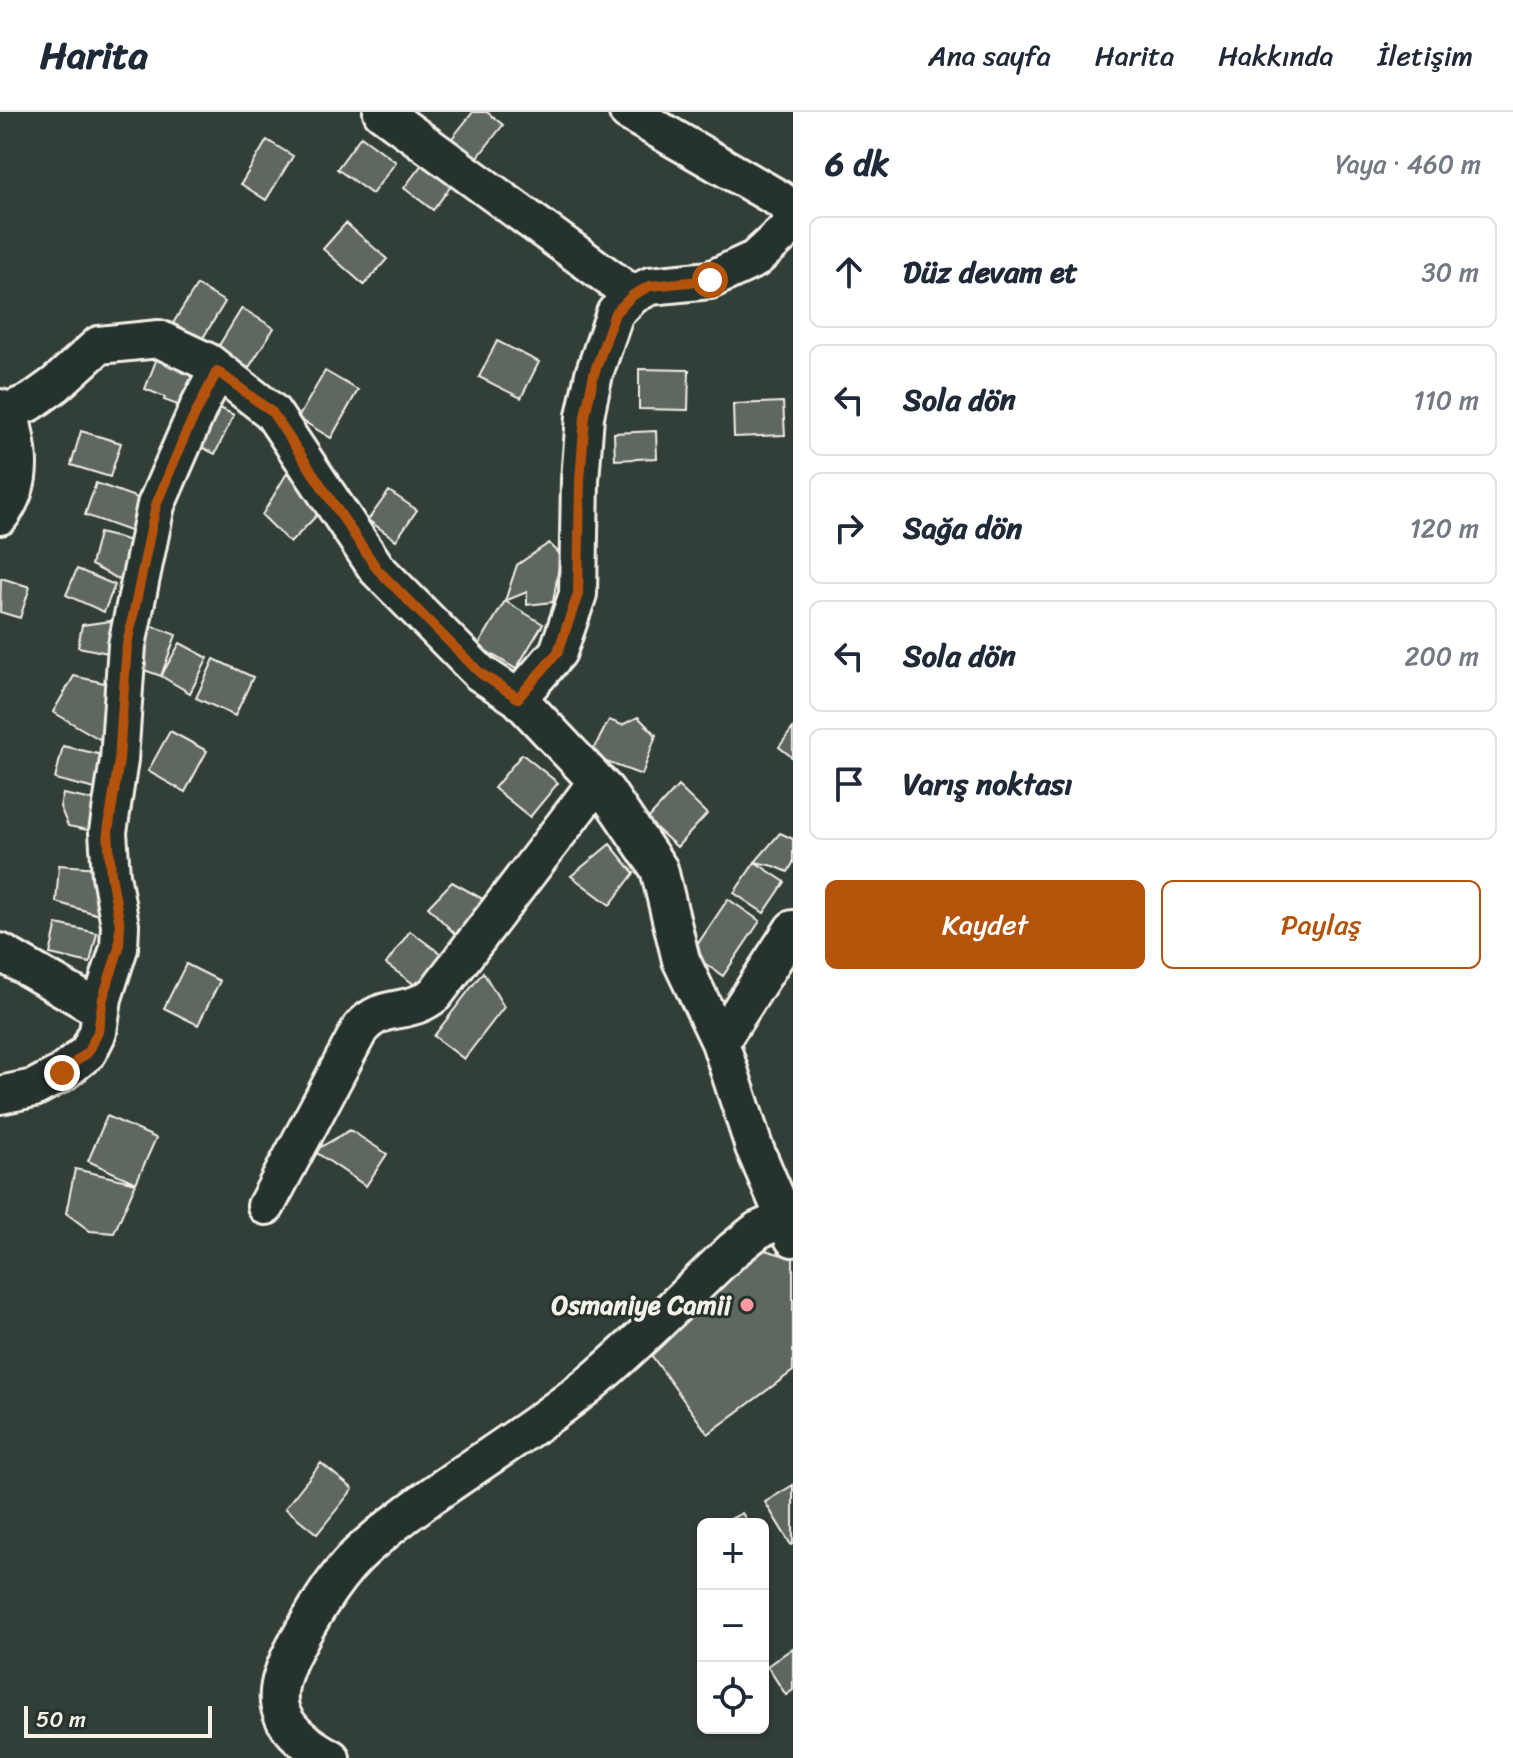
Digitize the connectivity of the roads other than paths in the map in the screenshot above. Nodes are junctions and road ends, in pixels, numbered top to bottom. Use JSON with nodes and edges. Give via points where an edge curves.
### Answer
{"nodes":[{"id":1,"x":382,"y":112,"type":"edge"},
{"id":2,"x":628,"y":112,"type":"edge"},
{"id":3,"x":793,"y":211,"type":"edge"},
{"id":4,"x":793,"y":224,"type":"edge"},
{"id":5,"x":633,"y":295,"type":"junction"},
{"id":6,"x":217,"y":371,"type":"junction"},
{"id":7,"x":4,"y":410,"type":"edge"},
{"id":8,"x":0,"y":516,"type":"edge"},
{"id":9,"x":518,"y":698,"type":"junction"},
{"id":10,"x":597,"y":782,"type":"junction"},
{"id":11,"x":793,"y":929,"type":"edge"},
{"id":12,"x":0,"y":952,"type":"edge"},
{"id":13,"x":101,"y":1010,"type":"junction"},
{"id":14,"x":720,"y":1042,"type":"junction"},
{"id":15,"x":0,"y":1095,"type":"edge"},
{"id":16,"x":266,"y":1206,"type":"dead end"},
{"id":17,"x":790,"y":1224,"type":"edge"},
{"id":18,"x":331,"y":1758,"type":"edge"}],
"edges":[{"from":1,"to":5,"type":"street"},
{"from":2,"to":3,"type":"street"},
{"from":4,"to":5,"type":"street","via":[[755,259],[710,280],[650,286]]},
{"from":5,"to":9,"type":"street","via":[[615,313],[585,416],[578,594],[558,652]]},
{"from":6,"to":7,"type":"street","via":[[159,339],[99,345],[31,402]]},
{"from":6,"to":9,"type":"street","via":[[272,412],[377,569],[480,673]]},
{"from":6,"to":13,"type":"street","via":[[156,505],[127,645],[108,832],[119,948]]},
{"from":7,"to":8,"type":"street","via":[[20,463],[13,493]]},
{"from":9,"to":10,"type":"street"},
{"from":10,"to":14,"type":"street","via":[[659,869],[681,960]]},
{"from":10,"to":16,"type":"street","via":[[435,994],[415,1007],[375,1015],[360,1029]]},
{"from":11,"to":14,"type":"street"},
{"from":12,"to":13,"type":"street"},
{"from":13,"to":15,"type":"street","via":[[98,1032],[76,1064],[34,1088]]},
{"from":14,"to":17,"type":"street","via":[[754,1147]]},
{"from":17,"to":18,"type":"street","via":[[758,1230],[592,1382],[461,1475],[365,1548],[342,1572],[288,1658],[278,1684],[287,1724],[306,1744]]}]}
